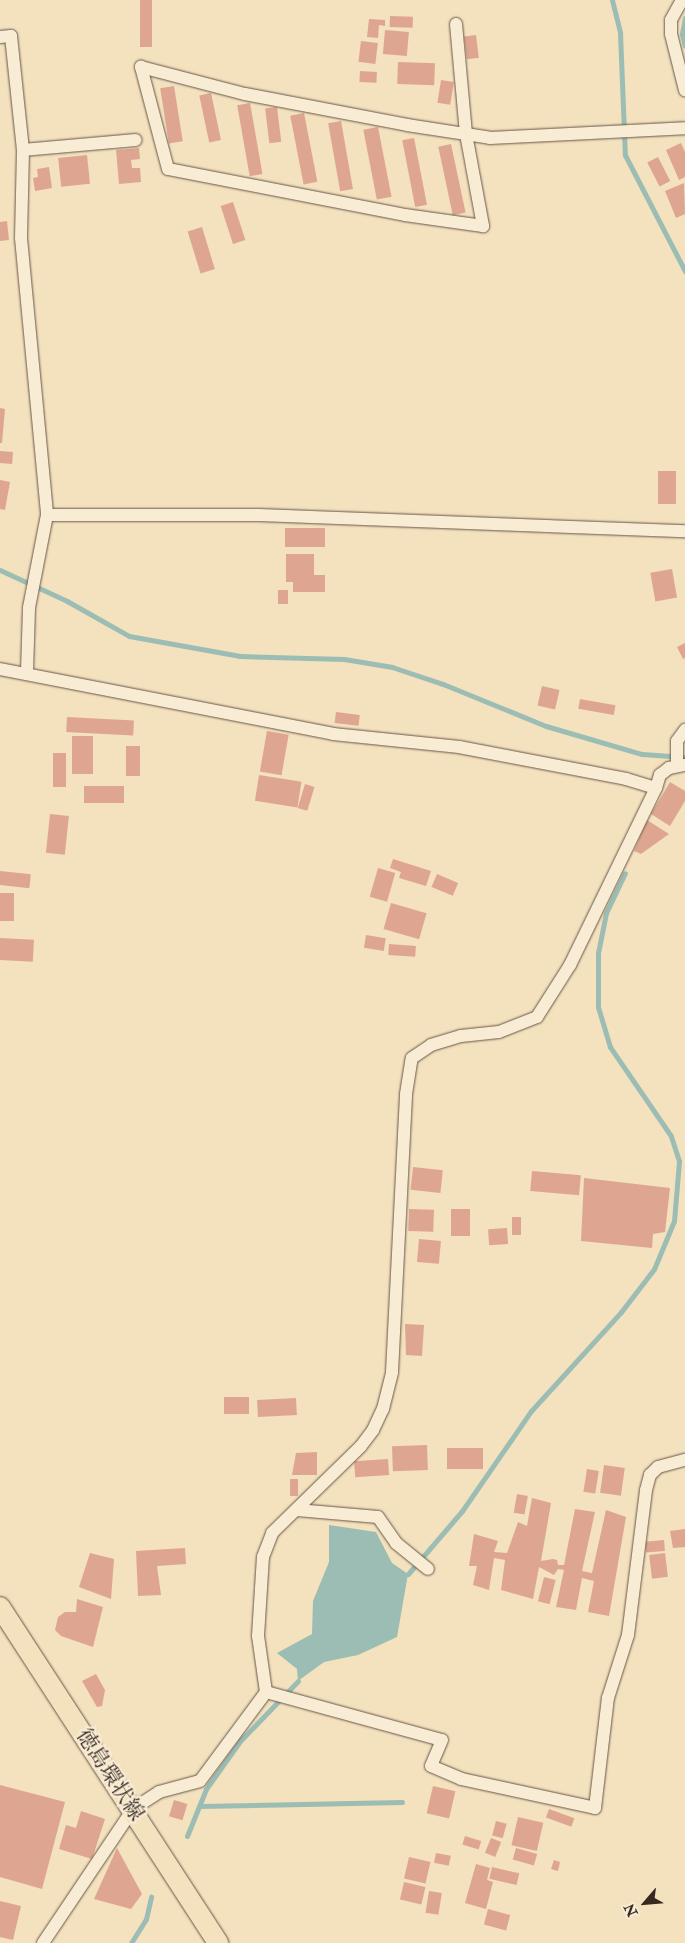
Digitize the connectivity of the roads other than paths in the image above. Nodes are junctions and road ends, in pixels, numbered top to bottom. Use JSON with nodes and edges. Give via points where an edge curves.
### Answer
{"nodes":[{"id":1,"x":682,"y":0,"type":"edge"},
{"id":2,"x":456,"y":24,"type":"dead end"},
{"id":3,"x":0,"y":37,"type":"edge"},
{"id":4,"x":682,"y":60,"type":"edge"},
{"id":5,"x":685,"y":90,"type":"edge"},
{"id":6,"x":685,"y":128,"type":"edge"},
{"id":7,"x":466,"y":134,"type":"junction"},
{"id":8,"x":136,"y":140,"type":"dead end"},
{"id":9,"x":23,"y":150,"type":"junction"},
{"id":10,"x":47,"y":514,"type":"junction"},
{"id":11,"x":685,"y":531,"type":"edge"},
{"id":12,"x":0,"y":669,"type":"edge"},
{"id":13,"x":27,"y":673,"type":"junction"},
{"id":14,"x":685,"y":730,"type":"edge"},
{"id":15,"x":679,"y":764,"type":"edge"},
{"id":16,"x":656,"y":788,"type":"junction"},
{"id":17,"x":685,"y":1460,"type":"edge"},
{"id":18,"x":297,"y":1510,"type":"junction"},
{"id":19,"x":428,"y":1568,"type":"dead end"},
{"id":20,"x":0,"y":1607,"type":"edge"},
{"id":21,"x":266,"y":1692,"type":"junction"},
{"id":22,"x":133,"y":1809,"type":"junction"},
{"id":23,"x":217,"y":1942,"type":"edge"},
{"id":24,"x":43,"y":1943,"type":"edge"}],
"edges":[{"from":1,"to":4,"type":"street","via":[[671,20]]},
{"from":2,"to":7,"type":"street"},
{"from":3,"to":9,"type":"street","via":[[11,36]]},
{"from":4,"to":5,"type":"street"},
{"from":6,"to":7,"type":"street","via":[[490,138]]},
{"from":7,"to":7,"type":"street","via":[[245,94],[141,67],[168,169],[245,185],[483,226]]},
{"from":8,"to":9,"type":"street"},
{"from":9,"to":10,"type":"street","via":[[21,238]]},
{"from":10,"to":11,"type":"street","via":[[259,515]]},
{"from":10,"to":13,"type":"street","via":[[29,608]]},
{"from":12,"to":13,"type":"street"},
{"from":13,"to":16,"type":"street","via":[[333,734],[459,747],[626,779]]},
{"from":14,"to":15,"type":"street","via":[[675,747]]},
{"from":15,"to":16,"type":"street","via":[[660,775]]},
{"from":16,"to":18,"type":"street","via":[[570,965],[538,1017],[499,1032],[461,1036],[431,1045],[412,1058],[406,1094],[392,1372],[383,1409],[361,1446]]},
{"from":17,"to":21,"type":"street","via":[[658,1467],[650,1475],[646,1490],[628,1635],[608,1698],[595,1808],[461,1779],[431,1766],[442,1740]]},
{"from":18,"to":19,"type":"street","via":[[378,1517],[396,1543]]},
{"from":18,"to":21,"type":"street","via":[[272,1533],[262,1557],[258,1636]]},
{"from":20,"to":22,"type":"main road","name":"徳島環状線"},
{"from":21,"to":22,"type":"street","via":[[200,1782],[160,1792]]},
{"from":22,"to":23,"type":"main road","name":"徳島環状線"},
{"from":22,"to":24,"type":"street"}]}
